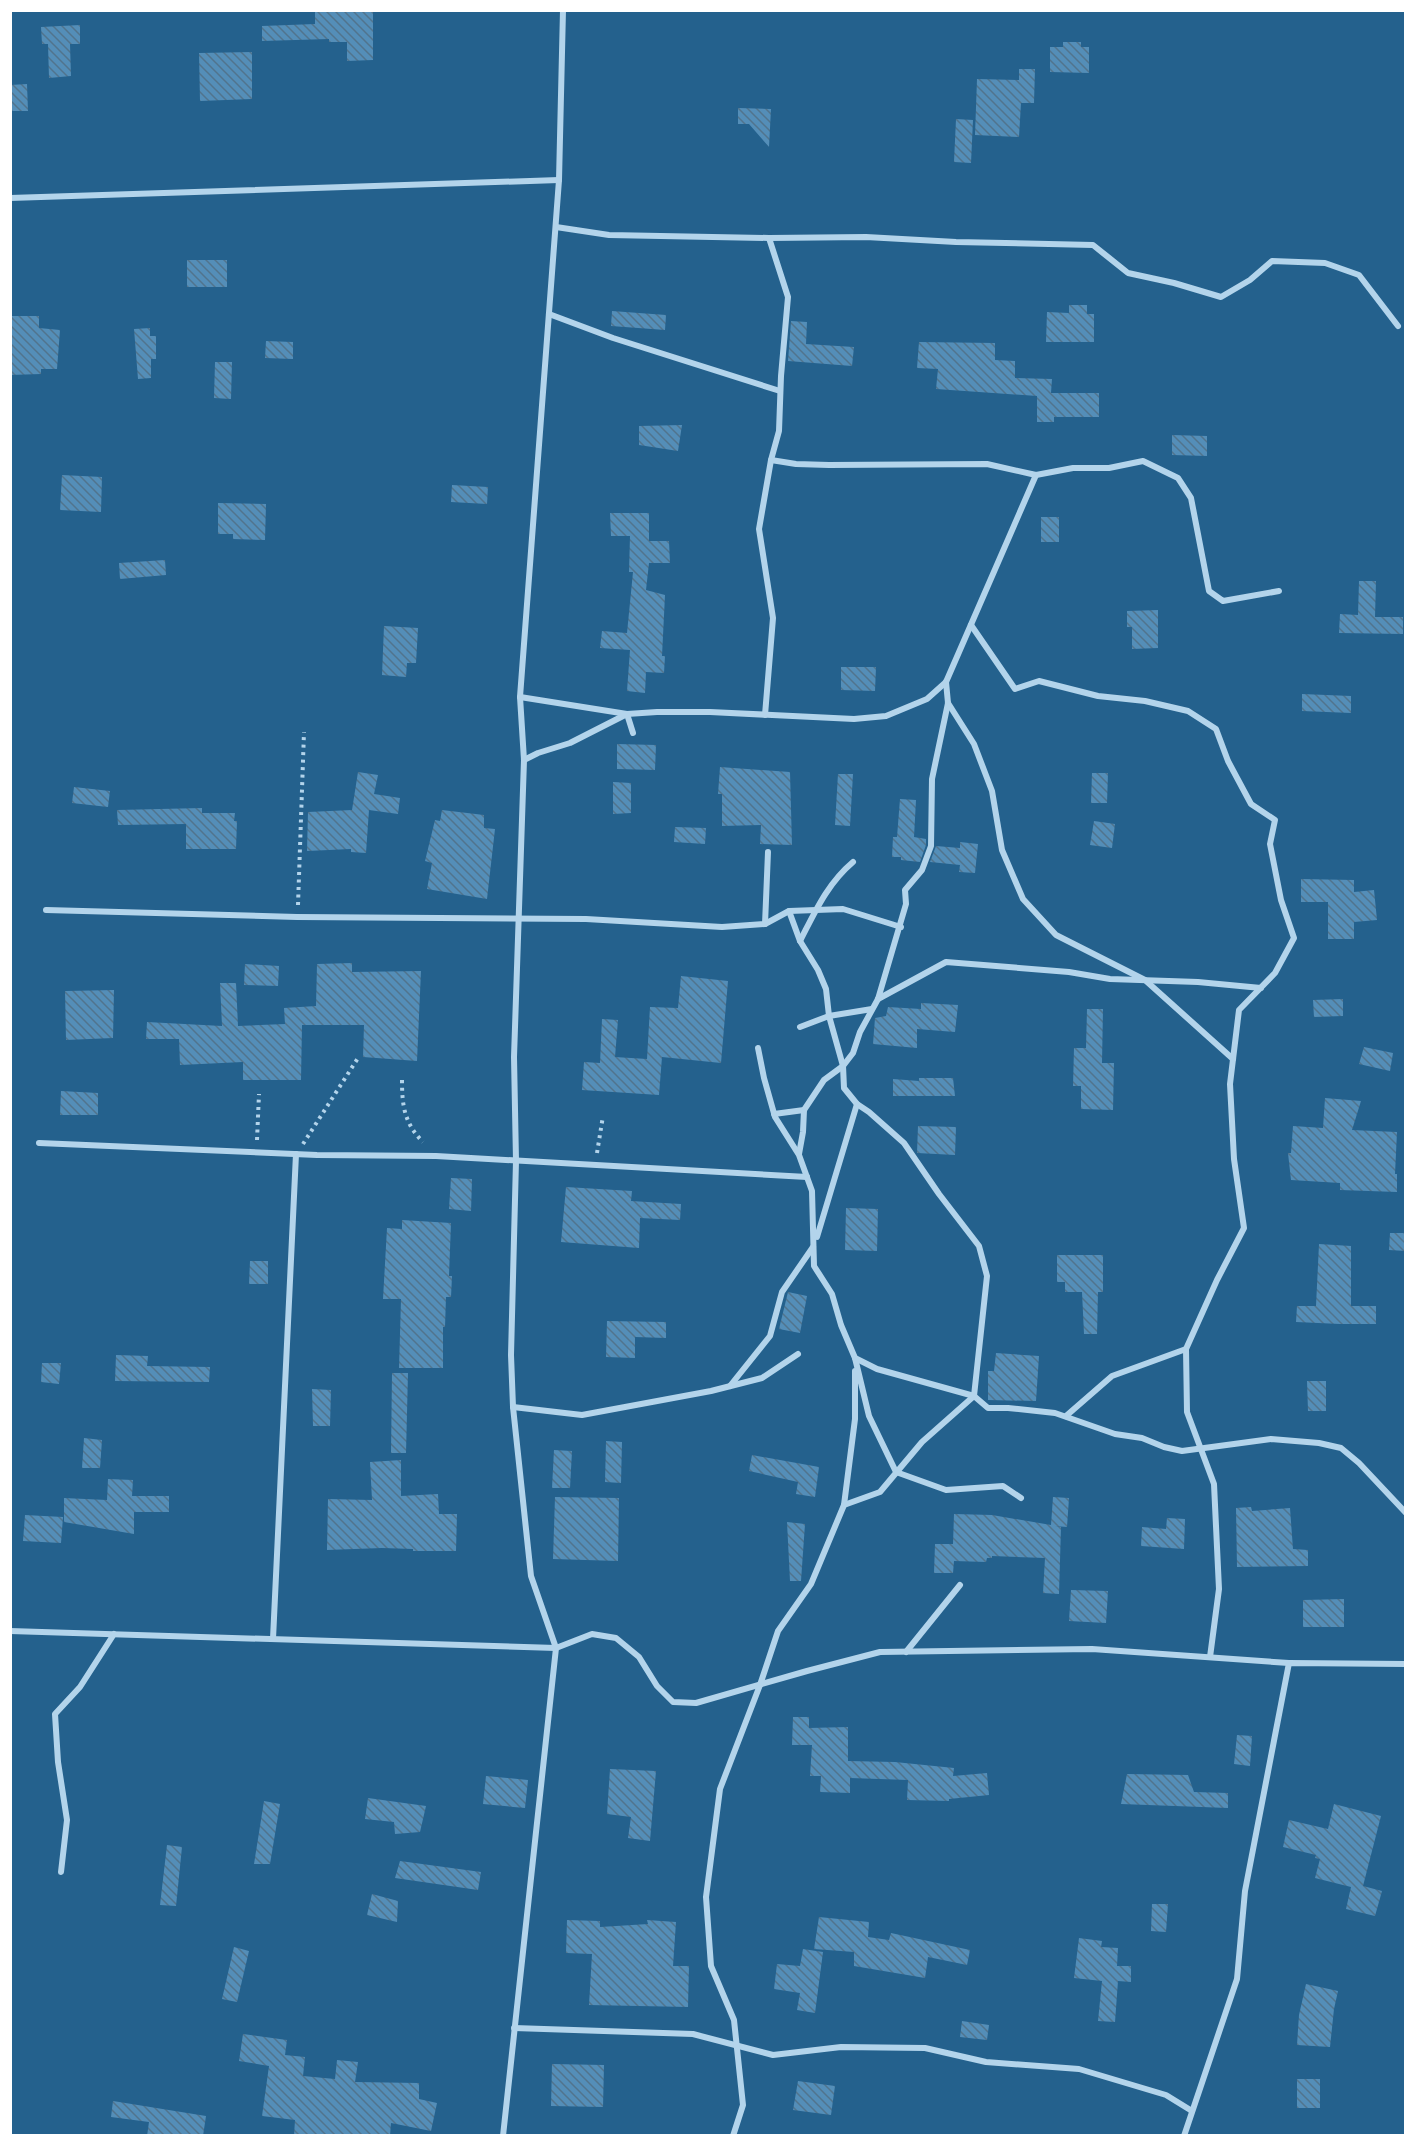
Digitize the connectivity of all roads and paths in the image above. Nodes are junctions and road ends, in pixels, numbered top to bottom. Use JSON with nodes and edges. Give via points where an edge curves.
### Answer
{"nodes":[{"id":1,"x":563,"y":10,"type":"edge"},
{"id":2,"x":559,"y":180,"type":"junction"},
{"id":3,"x":10,"y":198,"type":"edge"},
{"id":4,"x":556,"y":227,"type":"junction"},
{"id":5,"x":769,"y":238,"type":"junction"},
{"id":6,"x":549,"y":314,"type":"junction"},
{"id":7,"x":1398,"y":326,"type":"dead end"},
{"id":8,"x":780,"y":391,"type":"junction"},
{"id":9,"x":771,"y":460,"type":"junction"},
{"id":10,"x":1036,"y":475,"type":"junction"},
{"id":11,"x":1279,"y":591,"type":"dead end"},
{"id":12,"x":971,"y":625,"type":"junction"},
{"id":13,"x":946,"y":682,"type":"junction"},
{"id":14,"x":519,"y":697,"type":"junction"},
{"id":15,"x":948,"y":703,"type":"junction"},
{"id":16,"x":627,"y":714,"type":"junction"},
{"id":17,"x":765,"y":715,"type":"junction"},
{"id":18,"x":304,"y":732,"type":"dead end"},
{"id":19,"x":633,"y":733,"type":"dead end"},
{"id":20,"x":524,"y":760,"type":"junction"},
{"id":21,"x":768,"y":852,"type":"dead end"},
{"id":22,"x":852,"y":862,"type":"dead end"},
{"id":23,"x":46,"y":910,"type":"dead end"},
{"id":24,"x":816,"y":910,"type":"junction"},
{"id":25,"x":789,"y":911,"type":"junction"},
{"id":26,"x":297,"y":918,"type":"junction"},
{"id":27,"x":518,"y":918,"type":"junction"},
{"id":28,"x":765,"y":924,"type":"junction"},
{"id":29,"x":901,"y":927,"type":"junction"},
{"id":30,"x":800,"y":941,"type":"junction"},
{"id":31,"x":1145,"y":980,"type":"junction"},
{"id":32,"x":1261,"y":988,"type":"junction"},
{"id":33,"x":878,"y":999,"type":"junction"},
{"id":34,"x":872,"y":1009,"type":"junction"},
{"id":35,"x":829,"y":1016,"type":"junction"},
{"id":36,"x":800,"y":1026,"type":"dead end"},
{"id":37,"x":758,"y":1048,"type":"dead end"},
{"id":38,"x":358,"y":1058,"type":"dead end"},
{"id":39,"x":1233,"y":1059,"type":"junction"},
{"id":40,"x":843,"y":1066,"type":"junction"},
{"id":41,"x":402,"y":1080,"type":"dead end"},
{"id":42,"x":259,"y":1094,"type":"dead end"},
{"id":43,"x":857,"y":1104,"type":"junction"},
{"id":44,"x":804,"y":1110,"type":"junction"},
{"id":45,"x":774,"y":1114,"type":"junction"},
{"id":46,"x":603,"y":1116,"type":"dead end"},
{"id":47,"x":39,"y":1143,"type":"dead end"},
{"id":48,"x":256,"y":1152,"type":"junction"},
{"id":49,"x":296,"y":1154,"type":"junction"},
{"id":50,"x":799,"y":1155,"type":"junction"},
{"id":51,"x":436,"y":1156,"type":"junction"},
{"id":52,"x":516,"y":1161,"type":"junction"},
{"id":53,"x":595,"y":1165,"type":"junction"},
{"id":54,"x":807,"y":1177,"type":"junction"},
{"id":55,"x":814,"y":1246,"type":"junction"},
{"id":56,"x":1186,"y":1349,"type":"junction"},
{"id":57,"x":798,"y":1354,"type":"dead end"},
{"id":58,"x":855,"y":1358,"type":"junction"},
{"id":59,"x":730,"y":1386,"type":"junction"},
{"id":60,"x":974,"y":1395,"type":"junction"},
{"id":61,"x":513,"y":1407,"type":"junction"},
{"id":62,"x":1066,"y":1416,"type":"junction"},
{"id":63,"x":1201,"y":1447,"type":"junction"},
{"id":64,"x":896,"y":1472,"type":"junction"},
{"id":65,"x":1021,"y":1498,"type":"dead end"},
{"id":66,"x":843,"y":1505,"type":"junction"},
{"id":67,"x":1406,"y":1514,"type":"edge"},
{"id":68,"x":960,"y":1585,"type":"dead end"},
{"id":69,"x":10,"y":1631,"type":"edge"},
{"id":70,"x":114,"y":1634,"type":"junction"},
{"id":71,"x":273,"y":1639,"type":"junction"},
{"id":72,"x":556,"y":1648,"type":"junction"},
{"id":73,"x":906,"y":1652,"type":"junction"},
{"id":74,"x":1210,"y":1657,"type":"junction"},
{"id":75,"x":1289,"y":1663,"type":"junction"},
{"id":76,"x":1406,"y":1664,"type":"edge"},
{"id":77,"x":760,"y":1685,"type":"junction"},
{"id":78,"x":61,"y":1872,"type":"dead end"},
{"id":79,"x":514,"y":2028,"type":"junction"},
{"id":80,"x":737,"y":2045,"type":"junction"},
{"id":81,"x":1192,"y":2111,"type":"junction"},
{"id":82,"x":502,"y":2136,"type":"edge"},
{"id":83,"x":733,"y":2136,"type":"edge"},
{"id":84,"x":1184,"y":2136,"type":"edge"}],
"edges":[{"from":1,"to":2,"type":"street"},
{"from":2,"to":3,"type":"street"},
{"from":2,"to":4,"type":"street"},
{"from":4,"to":5,"type":"street","via":[[609,235]]},
{"from":4,"to":6,"type":"street"},
{"from":5,"to":7,"type":"street","via":[[866,237],[1093,245],[1128,273],[1221,297],[1272,261],[1325,263],[1359,275]]},
{"from":5,"to":8,"type":"street","via":[[788,297]]},
{"from":6,"to":8,"type":"street"},
{"from":6,"to":14,"type":"street"},
{"from":8,"to":9,"type":"street","via":[[779,431]]},
{"from":9,"to":10,"type":"street","via":[[830,465],[987,464]]},
{"from":9,"to":17,"type":"street","via":[[759,529],[773,618]]},
{"from":10,"to":11,"type":"street","via":[[1143,461],[1178,478],[1191,498],[1209,591],[1223,601]]},
{"from":10,"to":12,"type":"street"},
{"from":12,"to":13,"type":"street"},
{"from":12,"to":32,"type":"street","via":[[1015,689],[1039,681],[1098,696],[1145,701],[1188,711],[1216,729],[1251,804],[1275,820],[1270,844],[1281,900],[1294,938],[1275,973]]},
{"from":13,"to":15,"type":"street"},
{"from":13,"to":17,"type":"street","via":[[927,699],[886,716],[854,719]]},
{"from":14,"to":16,"type":"street"},
{"from":14,"to":20,"type":"street"},
{"from":15,"to":29,"type":"street","via":[[932,779],[931,846],[922,870],[905,890]]},
{"from":15,"to":31,"type":"street","via":[[974,744],[992,791],[1002,850],[1023,899],[1056,935]]},
{"from":16,"to":17,"type":"street","via":[[657,711]]},
{"from":16,"to":19,"type":"street"},
{"from":16,"to":20,"type":"street","via":[[570,743]]},
{"from":18,"to":26,"type":"path"},
{"from":20,"to":27,"type":"street"},
{"from":21,"to":28,"type":"street"},
{"from":22,"to":24,"type":"street","via":[[838,874]]},
{"from":23,"to":26,"type":"street"},
{"from":24,"to":25,"type":"street"},
{"from":24,"to":29,"type":"street","via":[[843,909]]},
{"from":24,"to":30,"type":"street"},
{"from":25,"to":28,"type":"street"},
{"from":25,"to":30,"type":"street"},
{"from":26,"to":27,"type":"street"},
{"from":27,"to":28,"type":"street","via":[[722,927]]},
{"from":27,"to":52,"type":"street"},
{"from":29,"to":33,"type":"street"},
{"from":30,"to":35,"type":"street","via":[[819,970]]},
{"from":31,"to":32,"type":"street"},
{"from":31,"to":33,"type":"street","via":[[946,962]]},
{"from":31,"to":39,"type":"street"},
{"from":32,"to":39,"type":"street","via":[[1239,1010]]},
{"from":33,"to":34,"type":"street"},
{"from":34,"to":35,"type":"street"},
{"from":34,"to":40,"type":"street","via":[[853,1053]]},
{"from":35,"to":36,"type":"street"},
{"from":35,"to":40,"type":"street"},
{"from":37,"to":45,"type":"street"},
{"from":38,"to":49,"type":"path"},
{"from":39,"to":56,"type":"street","via":[[1230,1084],[1234,1159],[1244,1228]]},
{"from":40,"to":43,"type":"street","via":[[844,1089]]},
{"from":40,"to":44,"type":"street","via":[[824,1080]]},
{"from":41,"to":51,"type":"path","via":[[402,1104],[410,1126]]},
{"from":42,"to":48,"type":"path"},
{"from":43,"to":55,"type":"street"},
{"from":43,"to":60,"type":"street","via":[[904,1143],[979,1246],[987,1276]]},
{"from":44,"to":45,"type":"street"},
{"from":44,"to":50,"type":"street"},
{"from":45,"to":50,"type":"street"},
{"from":46,"to":53,"type":"path"},
{"from":47,"to":48,"type":"street"},
{"from":48,"to":49,"type":"street"},
{"from":49,"to":51,"type":"street"},
{"from":49,"to":71,"type":"street"},
{"from":50,"to":54,"type":"street"},
{"from":51,"to":52,"type":"street"},
{"from":52,"to":53,"type":"street"},
{"from":52,"to":61,"type":"street"},
{"from":53,"to":54,"type":"street"},
{"from":54,"to":55,"type":"street","via":[[812,1191]]},
{"from":55,"to":58,"type":"street","via":[[814,1266],[832,1294]]},
{"from":55,"to":59,"type":"street","via":[[782,1292],[770,1336]]},
{"from":56,"to":62,"type":"street","via":[[1112,1376]]},
{"from":56,"to":63,"type":"street","via":[[1187,1412]]},
{"from":57,"to":59,"type":"street","via":[[762,1378]]},
{"from":58,"to":60,"type":"street","via":[[877,1369]]},
{"from":58,"to":64,"type":"street","via":[[868,1416]]},
{"from":58,"to":66,"type":"street","via":[[855,1419]]},
{"from":59,"to":61,"type":"street","via":[[582,1415]]},
{"from":60,"to":62,"type":"street","via":[[988,1408]]},
{"from":60,"to":64,"type":"street","via":[[922,1442]]},
{"from":61,"to":72,"type":"street","via":[[531,1576]]},
{"from":62,"to":63,"type":"street","via":[[1164,1447],[1182,1451]]},
{"from":63,"to":67,"type":"street","via":[[1271,1439],[1341,1448],[1359,1462]]},
{"from":63,"to":74,"type":"street","via":[[1214,1484],[1219,1589]]},
{"from":64,"to":65,"type":"street","via":[[946,1490],[1003,1486]]},
{"from":64,"to":66,"type":"street","via":[[880,1492]]},
{"from":66,"to":77,"type":"street","via":[[811,1584],[778,1632]]},
{"from":68,"to":73,"type":"street"},
{"from":69,"to":70,"type":"street"},
{"from":70,"to":71,"type":"street"},
{"from":70,"to":78,"type":"street","via":[[80,1687],[55,1714],[68,1820]]},
{"from":71,"to":72,"type":"street"},
{"from":72,"to":77,"type":"street","via":[[592,1635],[616,1638],[639,1657],[657,1686],[673,1702],[696,1704]]},
{"from":72,"to":79,"type":"street"},
{"from":73,"to":74,"type":"street","via":[[1092,1649]]},
{"from":73,"to":77,"type":"street","via":[[880,1652]]},
{"from":74,"to":75,"type":"street"},
{"from":75,"to":76,"type":"street"},
{"from":75,"to":81,"type":"street","via":[[1245,1891],[1236,1979]]},
{"from":77,"to":80,"type":"street","via":[[720,1789],[706,1897],[711,1966],[734,2020]]},
{"from":79,"to":80,"type":"street","via":[[693,2034]]},
{"from":79,"to":82,"type":"street"},
{"from":80,"to":81,"type":"street","via":[[773,2055],[841,2048],[925,2048],[986,2062],[1079,2069],[1166,2095]]},
{"from":80,"to":83,"type":"street","via":[[743,2104]]},
{"from":81,"to":84,"type":"street"}]}
